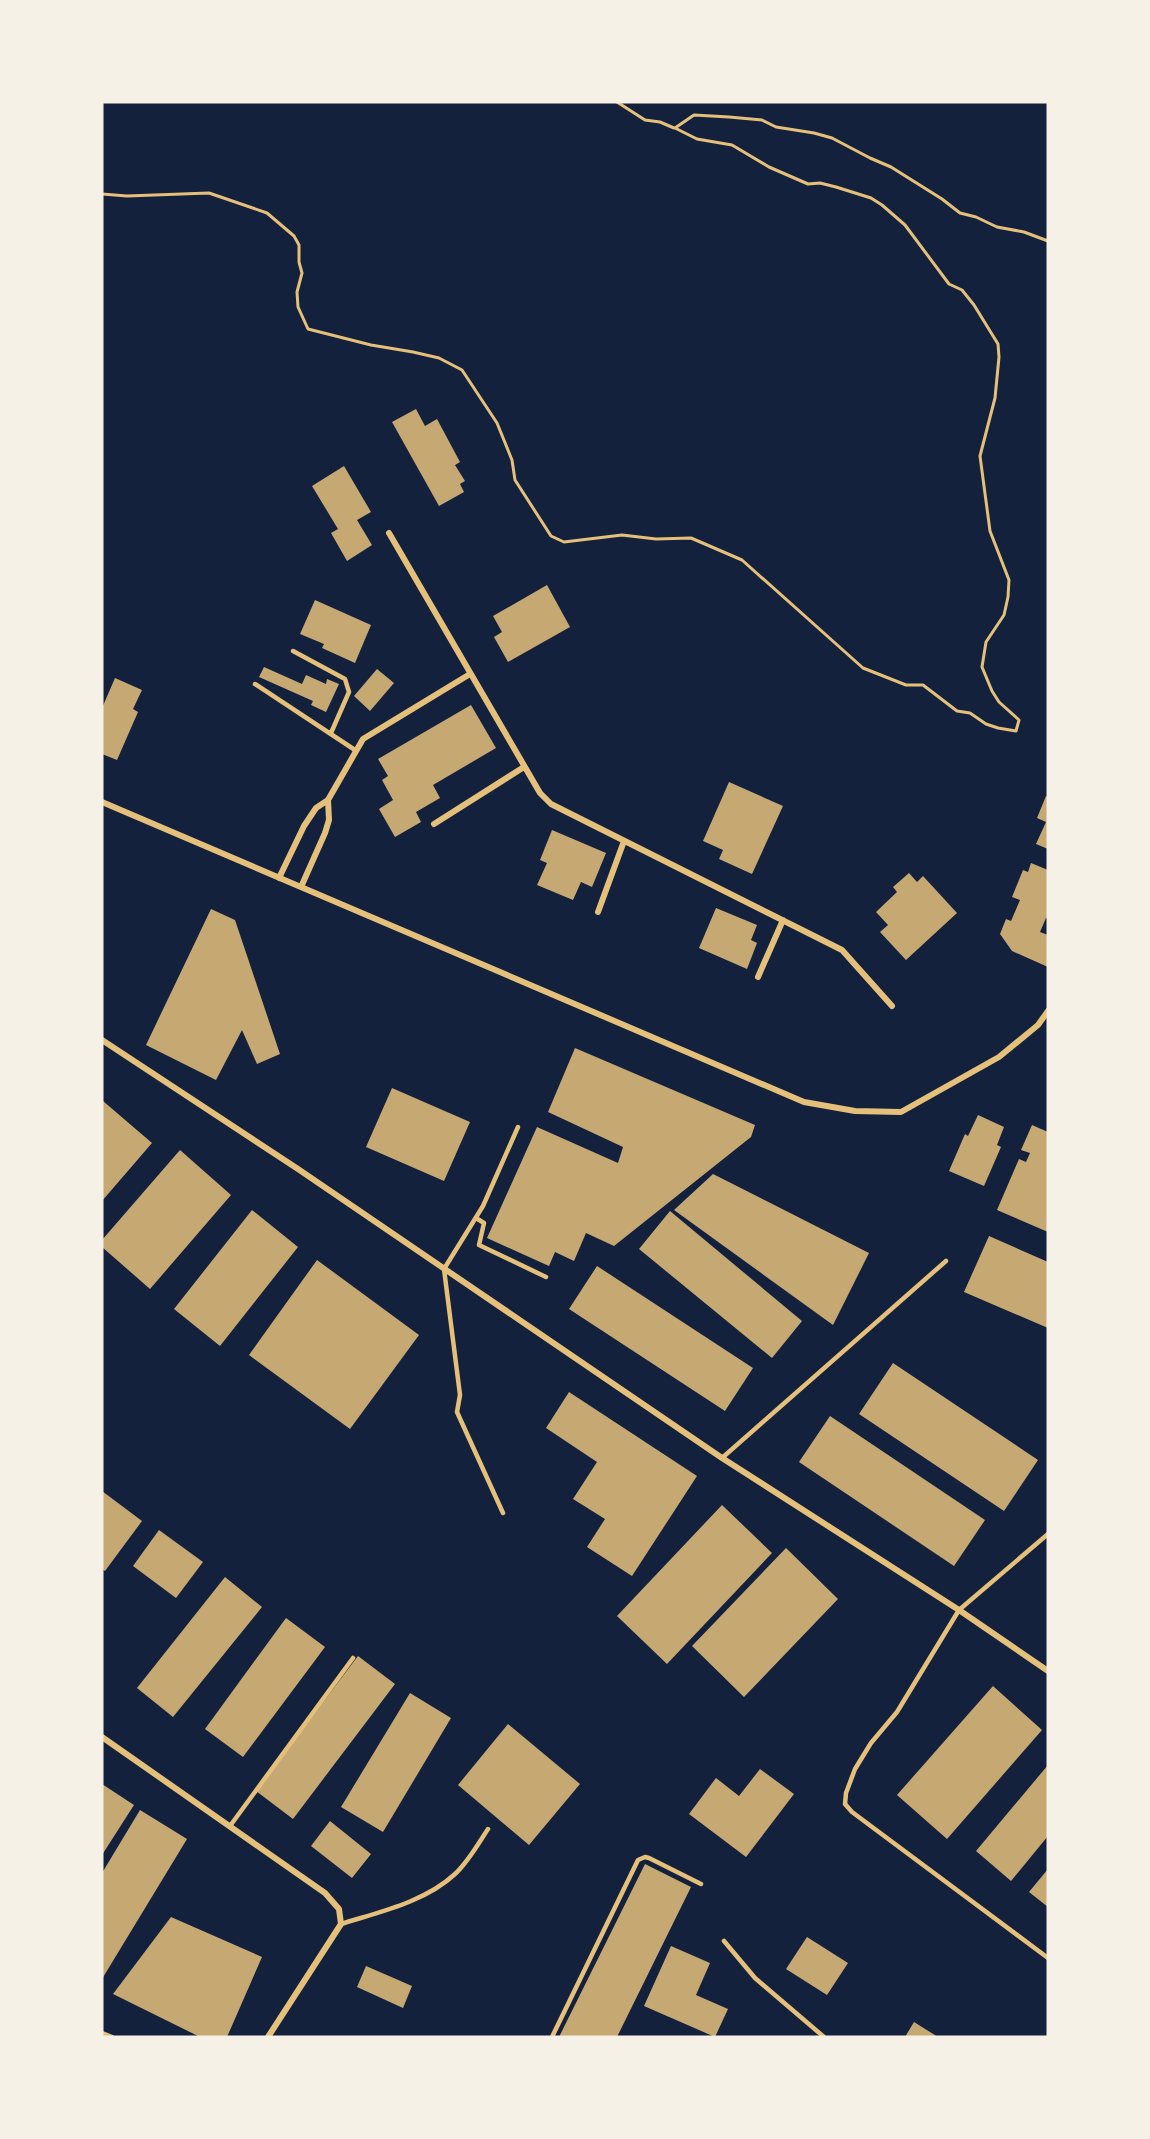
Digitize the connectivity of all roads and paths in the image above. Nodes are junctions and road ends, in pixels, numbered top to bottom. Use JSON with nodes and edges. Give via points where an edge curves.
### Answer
{"nodes":[{"id":1,"x":617,"y":102,"type":"edge"},
{"id":2,"x":675,"y":128,"type":"junction"},
{"id":3,"x":102,"y":194,"type":"edge"},
{"id":4,"x":1048,"y":242,"type":"edge"},
{"id":5,"x":389,"y":533,"type":"dead end"},
{"id":6,"x":293,"y":651,"type":"dead end"},
{"id":7,"x":470,"y":674,"type":"junction"},
{"id":8,"x":255,"y":684,"type":"dead end"},
{"id":9,"x":331,"y":734,"type":"junction"},
{"id":10,"x":355,"y":750,"type":"junction"},
{"id":11,"x":524,"y":767,"type":"junction"},
{"id":12,"x":328,"y":800,"type":"junction"},
{"id":13,"x":102,"y":802,"type":"edge"},
{"id":14,"x":434,"y":824,"type":"dead end"},
{"id":15,"x":624,"y":841,"type":"junction"},
{"id":16,"x":279,"y":878,"type":"junction"},
{"id":17,"x":301,"y":887,"type":"junction"},
{"id":18,"x":598,"y":912,"type":"dead end"},
{"id":19,"x":783,"y":921,"type":"junction"},
{"id":20,"x":758,"y":977,"type":"dead end"},
{"id":21,"x":892,"y":1006,"type":"dead end"},
{"id":22,"x":1048,"y":1011,"type":"edge"},
{"id":23,"x":102,"y":1040,"type":"edge"},
{"id":24,"x":518,"y":1127,"type":"dead end"},
{"id":25,"x":476,"y":1218,"type":"junction"},
{"id":26,"x":946,"y":1260,"type":"dead end"},
{"id":27,"x":444,"y":1269,"type":"junction"},
{"id":28,"x":546,"y":1277,"type":"dead end"},
{"id":29,"x":722,"y":1458,"type":"junction"},
{"id":30,"x":503,"y":1513,"type":"dead end"},
{"id":31,"x":1048,"y":1534,"type":"edge"},
{"id":32,"x":959,"y":1610,"type":"junction"},
{"id":33,"x":353,"y":1658,"type":"dead end"},
{"id":34,"x":1048,"y":1671,"type":"edge"},
{"id":35,"x":102,"y":1737,"type":"edge"},
{"id":36,"x":230,"y":1826,"type":"junction"},
{"id":37,"x":488,"y":1829,"type":"dead end"},
{"id":38,"x":701,"y":1884,"type":"dead end"},
{"id":39,"x":341,"y":1924,"type":"junction"},
{"id":40,"x":724,"y":1941,"type":"dead end"},
{"id":41,"x":1048,"y":1958,"type":"edge"},
{"id":42,"x":102,"y":2033,"type":"edge"},
{"id":43,"x":112,"y":2037,"type":"edge"},
{"id":44,"x":268,"y":2037,"type":"edge"},
{"id":45,"x":552,"y":2037,"type":"edge"},
{"id":46,"x":824,"y":2037,"type":"edge"}],
"edges":[{"from":1,"to":2,"type":"path","via":[[645,120]]},
{"from":2,"to":3,"type":"path","via":[[697,139],[732,145],[808,184],[836,187],[882,205],[905,225],[949,284],[962,290],[998,344],[995,398],[980,456],[990,531],[1009,589],[1004,615],[986,642],[982,667],[999,702],[1019,720],[1016,731],[986,724],[970,713],[957,711],[923,685],[906,686],[863,668],[742,560],[719,549],[691,538],[622,535],[564,542],[551,536],[515,480],[512,460],[497,423],[462,370],[428,355],[308,329],[297,299],[302,273],[299,245],[267,213],[209,194]]},
{"from":2,"to":4,"type":"path","via":[[694,115],[729,117],[762,120],[776,127],[832,138],[891,167],[960,213]]},
{"from":5,"to":7,"type":"street"},
{"from":6,"to":9,"type":"lane","via":[[345,679],[349,692]]},
{"from":7,"to":10,"type":"street","via":[[363,739]]},
{"from":7,"to":11,"type":"street"},
{"from":8,"to":9,"type":"lane"},
{"from":9,"to":10,"type":"lane"},
{"from":10,"to":12,"type":"street"},
{"from":11,"to":14,"type":"street"},
{"from":11,"to":15,"type":"street","via":[[551,804]]},
{"from":12,"to":16,"type":"street","via":[[316,808],[304,826]]},
{"from":12,"to":17,"type":"street","via":[[325,833]]},
{"from":13,"to":16,"type":"street"},
{"from":15,"to":18,"type":"street"},
{"from":15,"to":19,"type":"street"},
{"from":16,"to":17,"type":"street"},
{"from":17,"to":22,"type":"street","via":[[804,1102],[855,1111],[901,1112],[999,1058],[1038,1025]]},
{"from":19,"to":20,"type":"street"},
{"from":19,"to":21,"type":"street","via":[[842,950]]},
{"from":23,"to":27,"type":"street"},
{"from":24,"to":25,"type":"lane"},
{"from":25,"to":27,"type":"lane"},
{"from":25,"to":28,"type":"lane","via":[[484,1223],[479,1245]]},
{"from":26,"to":29,"type":"lane"},
{"from":27,"to":29,"type":"street"},
{"from":27,"to":30,"type":"lane","via":[[460,1395],[457,1412]]},
{"from":29,"to":32,"type":"street"},
{"from":31,"to":32,"type":"lane"},
{"from":32,"to":34,"type":"street"},
{"from":32,"to":41,"type":"lane","via":[[897,1712],[855,1769],[845,1804]]},
{"from":33,"to":36,"type":"lane"},
{"from":35,"to":36,"type":"street"},
{"from":36,"to":39,"type":"street","via":[[325,1893],[339,1909]]},
{"from":37,"to":39,"type":"lane","via":[[456,1874],[430,1892]]},
{"from":38,"to":45,"type":"lane","via":[[649,1858],[638,1860]]},
{"from":39,"to":44,"type":"street"},
{"from":40,"to":46,"type":"lane","via":[[755,1978]]},
{"from":42,"to":43,"type":"lane"}]}
